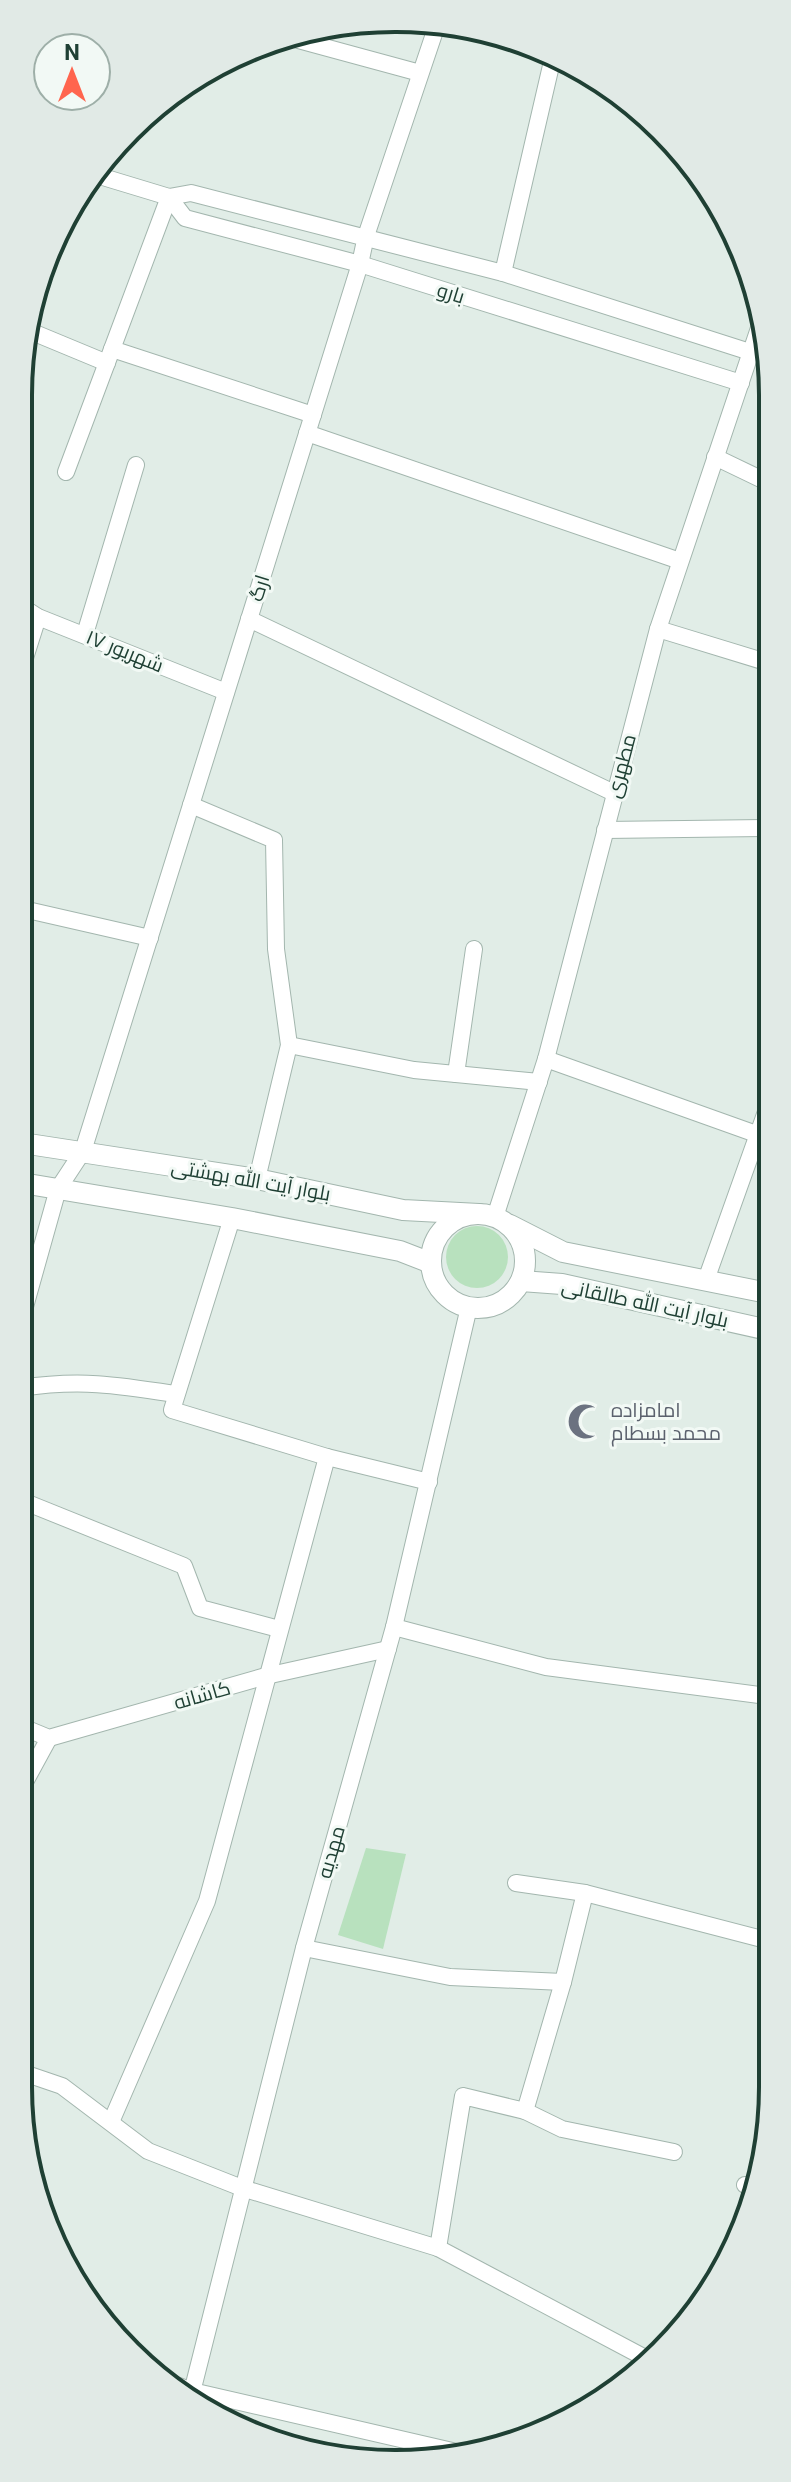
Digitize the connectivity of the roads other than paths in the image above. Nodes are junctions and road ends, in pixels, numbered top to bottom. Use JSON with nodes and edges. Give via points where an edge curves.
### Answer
{"nodes":[{"id":1,"x":434,"y":34,"type":"edge"},
{"id":2,"x":308,"y":43,"type":"edge"},
{"id":3,"x":551,"y":67,"type":"edge"},
{"id":4,"x":420,"y":73,"type":"junction"},
{"id":5,"x":105,"y":177,"type":"edge"},
{"id":6,"x":169,"y":197,"type":"junction"},
{"id":7,"x":366,"y":236,"type":"junction"},
{"id":8,"x":360,"y":264,"type":"junction"},
{"id":9,"x":503,"y":273,"type":"junction"},
{"id":10,"x":38,"y":333,"type":"edge"},
{"id":11,"x":755,"y":340,"type":"edge"},
{"id":12,"x":750,"y":352,"type":"junction"},
{"id":13,"x":109,"y":356,"type":"junction"},
{"id":14,"x":741,"y":383,"type":"junction"},
{"id":15,"x":313,"y":415,"type":"junction"},
{"id":16,"x":307,"y":433,"type":"junction"},
{"id":17,"x":715,"y":457,"type":"junction"},
{"id":18,"x":136,"y":465,"type":"dead end"},
{"id":19,"x":66,"y":472,"type":"dead end"},
{"id":20,"x":759,"y":478,"type":"edge"},
{"id":21,"x":680,"y":561,"type":"junction"},
{"id":22,"x":32,"y":613,"type":"edge"},
{"id":23,"x":249,"y":619,"type":"junction"},
{"id":24,"x":658,"y":629,"type":"junction"},
{"id":25,"x":85,"y":634,"type":"junction"},
{"id":26,"x":759,"y":660,"type":"edge"},
{"id":27,"x":226,"y":692,"type":"junction"},
{"id":28,"x":614,"y":793,"type":"junction"},
{"id":29,"x":191,"y":805,"type":"junction"},
{"id":30,"x":759,"y":828,"type":"edge"},
{"id":31,"x":605,"y":830,"type":"junction"},
{"id":32,"x":32,"y":911,"type":"edge"},
{"id":33,"x":150,"y":938,"type":"junction"},
{"id":34,"x":474,"y":949,"type":"dead end"},
{"id":35,"x":289,"y":1045,"type":"junction"},
{"id":36,"x":546,"y":1059,"type":"junction"},
{"id":37,"x":456,"y":1074,"type":"junction"},
{"id":38,"x":539,"y":1082,"type":"junction"},
{"id":39,"x":759,"y":1135,"type":"joint"},
{"id":40,"x":32,"y":1144,"type":"edge"},
{"id":41,"x":83,"y":1151,"type":"junction"},
{"id":42,"x":257,"y":1179,"type":"junction"},
{"id":43,"x":32,"y":1185,"type":"edge"},
{"id":44,"x":58,"y":1189,"type":"junction"},
{"id":45,"x":232,"y":1218,"type":"junction"},
{"id":46,"x":494,"y":1218,"type":"junction"},
{"id":47,"x":431,"y":1263,"type":"junction"},
{"id":48,"x":706,"y":1280,"type":"junction"},
{"id":49,"x":521,"y":1281,"type":"junction"},
{"id":50,"x":32,"y":1282,"type":"edge"},
{"id":51,"x":759,"y":1291,"type":"edge"},
{"id":52,"x":469,"y":1307,"type":"junction"},
{"id":53,"x":759,"y":1328,"type":"edge"},
{"id":54,"x":32,"y":1386,"type":"edge"},
{"id":55,"x":175,"y":1394,"type":"junction"},
{"id":56,"x":327,"y":1457,"type":"junction"},
{"id":57,"x":429,"y":1482,"type":"junction"},
{"id":58,"x":32,"y":1505,"type":"edge"},
{"id":59,"x":394,"y":1627,"type":"junction"},
{"id":60,"x":279,"y":1629,"type":"junction"},
{"id":61,"x":388,"y":1649,"type":"junction"},
{"id":62,"x":266,"y":1676,"type":"junction"},
{"id":63,"x":759,"y":1695,"type":"edge"},
{"id":64,"x":32,"y":1731,"type":"edge"},
{"id":65,"x":49,"y":1738,"type":"junction"},
{"id":66,"x":32,"y":1769,"type":"edge"},
{"id":67,"x":516,"y":1883,"type":"dead end"},
{"id":68,"x":585,"y":1893,"type":"junction"},
{"id":69,"x":759,"y":1938,"type":"edge"},
{"id":70,"x":304,"y":1948,"type":"junction"},
{"id":71,"x":563,"y":1982,"type":"junction"},
{"id":72,"x":32,"y":2076,"type":"edge"},
{"id":73,"x":525,"y":2111,"type":"junction"},
{"id":74,"x":111,"y":2122,"type":"junction"},
{"id":75,"x":674,"y":2152,"type":"dead end"},
{"id":76,"x":242,"y":2188,"type":"junction"},
{"id":77,"x":438,"y":2248,"type":"junction"},
{"id":78,"x":640,"y":2355,"type":"edge"},
{"id":79,"x":193,"y":2389,"type":"edge"},
{"id":80,"x":208,"y":2397,"type":"edge"},
{"id":81,"x":405,"y":2440,"type":"junction"},
{"id":82,"x":437,"y":2447,"type":"edge"},
{"id":83,"x":403,"y":2450,"type":"edge"}],
"edges":[{"from":1,"to":4,"type":"street","name":"ارگ"},
{"from":2,"to":4,"type":"street"},
{"from":3,"to":9,"type":"street"},
{"from":4,"to":7,"type":"street","name":"ارگ"},
{"from":5,"to":6,"type":"street","name":"بارو"},
{"from":6,"to":7,"type":"street","name":"بارو","via":[[191,193]]},
{"from":6,"to":8,"type":"street","name":"بارو","via":[[185,218]]},
{"from":6,"to":13,"type":"street"},
{"from":7,"to":8,"type":"street","name":"ارگ"},
{"from":7,"to":9,"type":"street","name":"بارو"},
{"from":8,"to":14,"type":"street","name":"بارو"},
{"from":8,"to":15,"type":"street","name":"ارگ"},
{"from":9,"to":12,"type":"street","name":"بارو"},
{"from":10,"to":13,"type":"street"},
{"from":11,"to":12,"type":"street","name":"مطهری"},
{"from":12,"to":14,"type":"street","name":"مطهری"},
{"from":13,"to":15,"type":"street"},
{"from":13,"to":19,"type":"street"},
{"from":14,"to":17,"type":"street","name":"مطهری"},
{"from":15,"to":16,"type":"street","name":"ارگ"},
{"from":16,"to":21,"type":"street"},
{"from":16,"to":23,"type":"street","name":"ارگ"},
{"from":17,"to":20,"type":"street"},
{"from":17,"to":21,"type":"street","name":"مطهری"},
{"from":18,"to":25,"type":"street"},
{"from":21,"to":24,"type":"street","name":"مطهری"},
{"from":22,"to":25,"type":"street","name":"۱۷ شهریور"},
{"from":23,"to":27,"type":"street","name":"ارگ"},
{"from":23,"to":28,"type":"street"},
{"from":24,"to":26,"type":"street"},
{"from":24,"to":28,"type":"street","name":"مطهری"},
{"from":25,"to":27,"type":"street","name":"۱۷ شهریور"},
{"from":27,"to":29,"type":"street","name":"ارگ"},
{"from":28,"to":31,"type":"street","name":"مطهری"},
{"from":29,"to":33,"type":"street","name":"ارگ"},
{"from":29,"to":35,"type":"street","via":[[274,840],[276,949]]},
{"from":30,"to":31,"type":"street"},
{"from":31,"to":36,"type":"street","name":"مطهری"},
{"from":32,"to":33,"type":"street"},
{"from":33,"to":41,"type":"street","name":"ارگ"},
{"from":34,"to":37,"type":"street"},
{"from":35,"to":37,"type":"street"},
{"from":35,"to":42,"type":"street"},
{"from":36,"to":38,"type":"street","name":"مطهری"},
{"from":36,"to":39,"type":"street"},
{"from":37,"to":38,"type":"street"},
{"from":38,"to":46,"type":"street","name":"مطهری"},
{"from":39,"to":48,"type":"street"},
{"from":40,"to":41,"type":"street","name":"بلوار آیت الله بهشتی"},
{"from":41,"to":42,"type":"street","name":"بلوار آیت الله بهشتی"},
{"from":41,"to":44,"type":"street","name":"ارگ"},
{"from":42,"to":46,"type":"street","name":"بلوار آیت الله بهشتی","via":[[403,1210]]},
{"from":43,"to":44,"type":"street","name":"بلوار آیت الله بهشتی"},
{"from":44,"to":45,"type":"street","name":"بلوار آیت الله بهشتی"},
{"from":44,"to":50,"type":"street","name":"ارگ"},
{"from":45,"to":47,"type":"street","name":"بلوار آیت الله بهشتی","via":[[400,1251]]},
{"from":45,"to":55,"type":"street"},
{"from":46,"to":47,"type":"street","via":[[464,1216],[450,1223],[439,1234]]},
{"from":46,"to":48,"type":"street","name":"بلوار آیت الله طالقانی","via":[[563,1252]]},
{"from":46,"to":49,"type":"street","via":[[518,1236],[525,1266]]},
{"from":47,"to":52,"type":"street","via":[[443,1292]]},
{"from":48,"to":51,"type":"street","name":"بلوار آیت الله طالقانی"},
{"from":49,"to":52,"type":"street","via":[[499,1303]]},
{"from":49,"to":53,"type":"street","name":"بلوار آیت الله طالقانی","via":[[562,1284]]},
{"from":52,"to":57,"type":"street","name":"مهدیه"},
{"from":54,"to":55,"type":"street","via":[[104,1383]]},
{"from":55,"to":56,"type":"street","via":[[172,1410]]},
{"from":56,"to":57,"type":"street"},
{"from":56,"to":60,"type":"street"},
{"from":57,"to":59,"type":"street","name":"مهدیه"},
{"from":58,"to":60,"type":"street","via":[[184,1566],[200,1608]]},
{"from":59,"to":61,"type":"street","name":"مهدیه"},
{"from":59,"to":63,"type":"street","via":[[546,1667]]},
{"from":60,"to":62,"type":"street"},
{"from":61,"to":62,"type":"street","name":"کاشانه"},
{"from":61,"to":70,"type":"street","name":"مهدیه"},
{"from":62,"to":65,"type":"street","name":"کاشانه"},
{"from":62,"to":74,"type":"street","via":[[207,1901]]},
{"from":64,"to":65,"type":"street"},
{"from":65,"to":66,"type":"street"},
{"from":67,"to":68,"type":"street"},
{"from":68,"to":69,"type":"street"},
{"from":68,"to":71,"type":"street"},
{"from":70,"to":71,"type":"street","via":[[450,1977]]},
{"from":70,"to":76,"type":"street","name":"مهدیه"},
{"from":71,"to":73,"type":"street"},
{"from":72,"to":74,"type":"street","via":[[62,2086]]},
{"from":73,"to":75,"type":"street","via":[[562,2129]]},
{"from":73,"to":77,"type":"street","via":[[463,2096]]},
{"from":74,"to":76,"type":"street","via":[[148,2151]]},
{"from":76,"to":77,"type":"street"},
{"from":76,"to":79,"type":"street","name":"مهدیه"},
{"from":77,"to":78,"type":"street"},
{"from":80,"to":81,"type":"street"},
{"from":81,"to":82,"type":"street"},
{"from":81,"to":83,"type":"street"}]}
